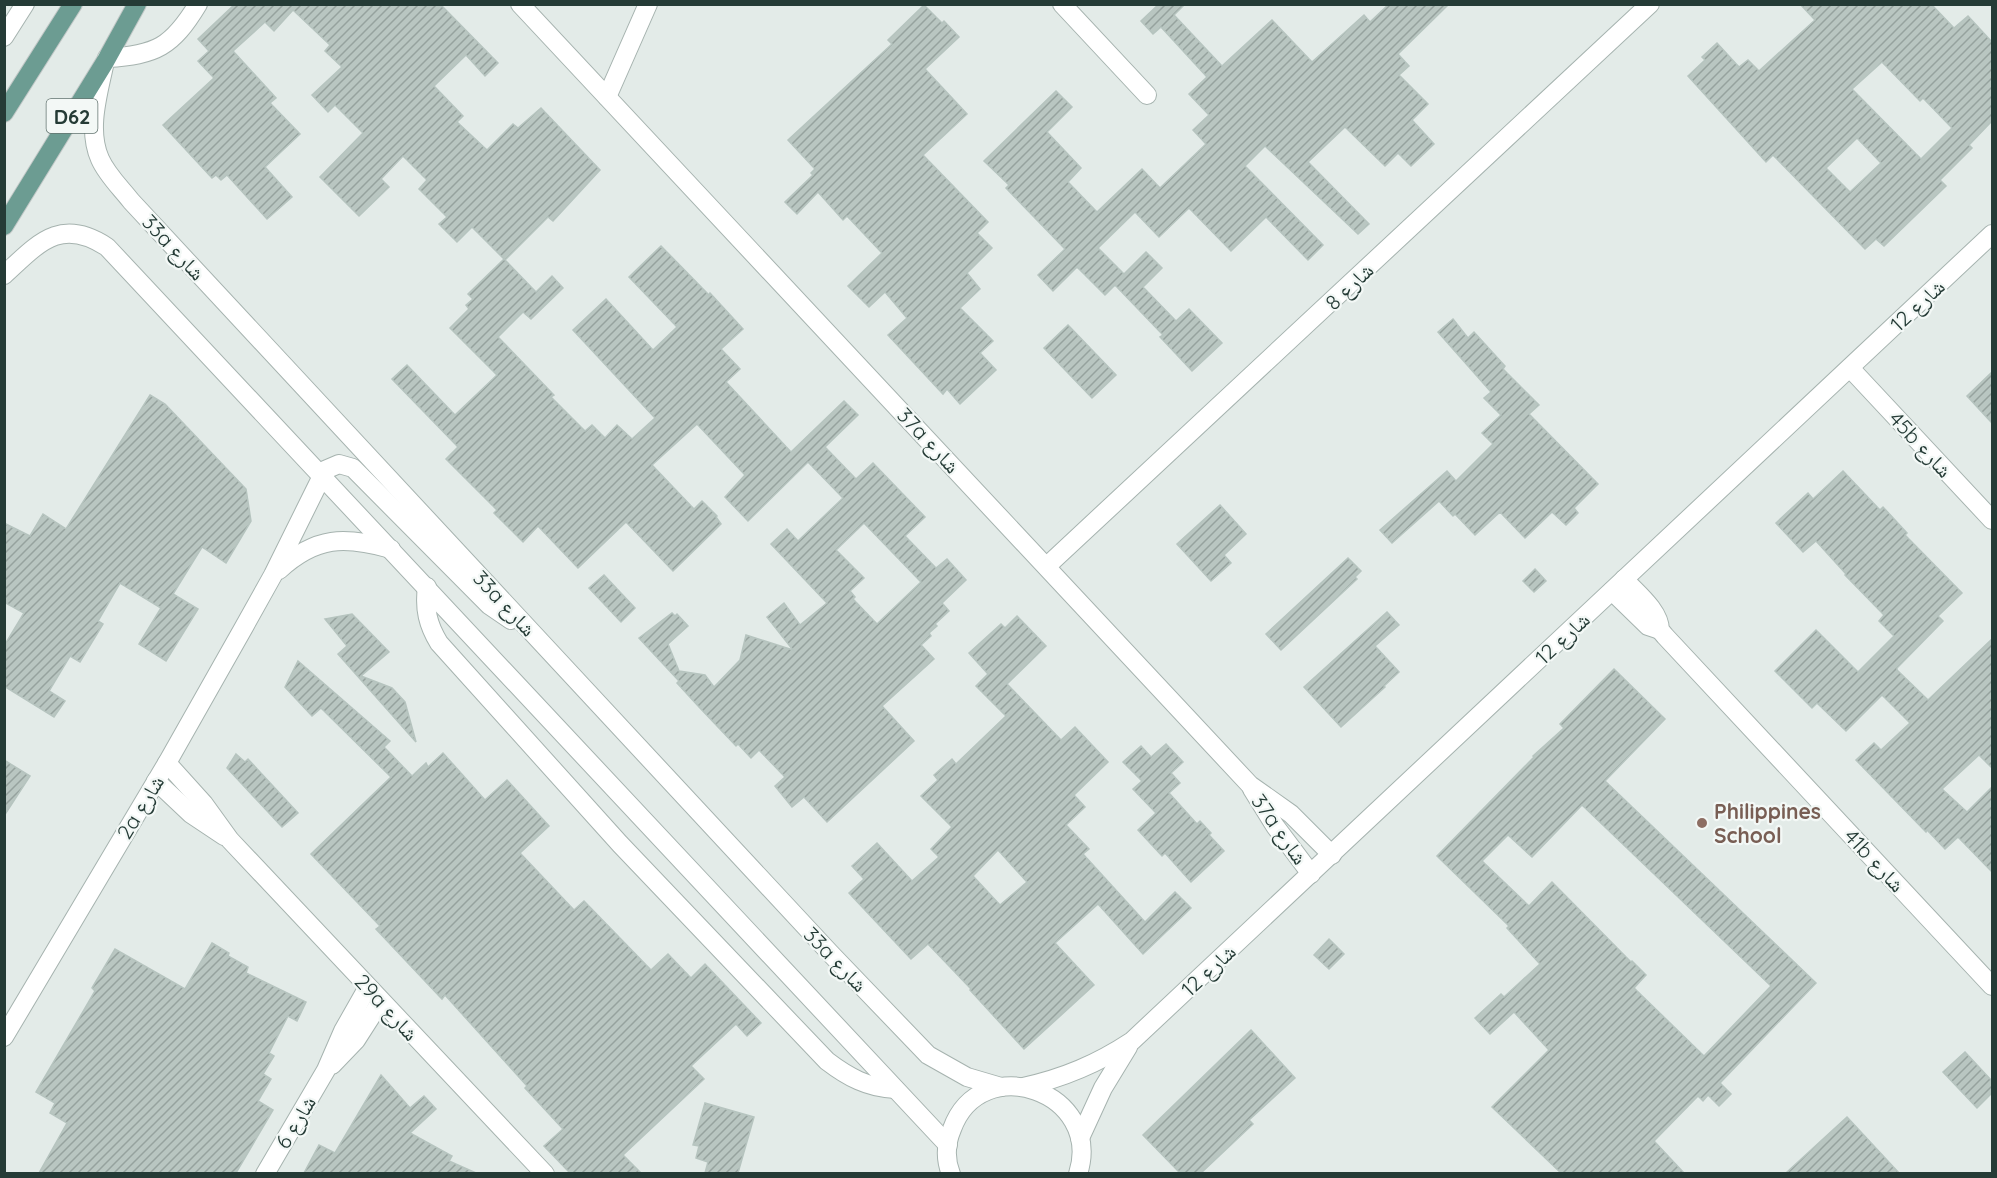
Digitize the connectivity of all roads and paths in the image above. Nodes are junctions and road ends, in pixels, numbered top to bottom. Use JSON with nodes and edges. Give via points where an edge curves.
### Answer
{"nodes":[{"id":1,"x":25,"y":4,"type":"edge"},
{"id":2,"x":73,"y":4,"type":"edge"},
{"id":3,"x":137,"y":4,"type":"edge"},
{"id":4,"x":198,"y":4,"type":"edge"},
{"id":5,"x":520,"y":4,"type":"edge"},
{"id":6,"x":648,"y":4,"type":"edge"},
{"id":7,"x":1062,"y":4,"type":"edge"},
{"id":8,"x":1650,"y":4,"type":"edge"},
{"id":9,"x":4,"y":37,"type":"edge"},
{"id":10,"x":106,"y":60,"type":"junction"},
{"id":11,"x":1148,"y":95,"type":"dead end"},
{"id":12,"x":607,"y":97,"type":"junction"},
{"id":13,"x":4,"y":113,"type":"edge"},
{"id":14,"x":4,"y":226,"type":"edge"},
{"id":15,"x":1992,"y":234,"type":"edge"},
{"id":16,"x":4,"y":275,"type":"edge"},
{"id":17,"x":1850,"y":368,"type":"junction"},
{"id":18,"x":322,"y":475,"type":"junction"},
{"id":19,"x":1992,"y":520,"type":"edge"},
{"id":20,"x":391,"y":549,"type":"junction"},
{"id":21,"x":1047,"y":566,"type":"junction"},
{"id":22,"x":273,"y":575,"type":"junction"},
{"id":23,"x":1618,"y":585,"type":"junction"},
{"id":24,"x":427,"y":587,"type":"junction"},
{"id":25,"x":528,"y":628,"type":"junction"},
{"id":26,"x":166,"y":763,"type":"junction"},
{"id":27,"x":156,"y":781,"type":"junction"},
{"id":28,"x":1250,"y":784,"type":"junction"},
{"id":29,"x":230,"y":840,"type":"junction"},
{"id":30,"x":1332,"y":855,"type":"junction"},
{"id":31,"x":1311,"y":874,"type":"junction"},
{"id":32,"x":1992,"y":986,"type":"edge"},
{"id":33,"x":368,"y":987,"type":"junction"},
{"id":34,"x":381,"y":1001,"type":"junction"},
{"id":35,"x":4,"y":1037,"type":"edge"},
{"id":36,"x":1132,"y":1041,"type":"junction"},
{"id":37,"x":326,"y":1070,"type":"junction"},
{"id":38,"x":1001,"y":1087,"type":"junction"},
{"id":39,"x":1023,"y":1087,"type":"junction"},
{"id":40,"x":895,"y":1089,"type":"junction"},
{"id":41,"x":1080,"y":1138,"type":"junction"},
{"id":42,"x":948,"y":1145,"type":"junction"},
{"id":43,"x":265,"y":1173,"type":"edge"},
{"id":44,"x":545,"y":1173,"type":"edge"},
{"id":45,"x":951,"y":1173,"type":"edge"},
{"id":46,"x":1078,"y":1173,"type":"edge"}],
"edges":[{"from":1,"to":9,"type":"street"},
{"from":2,"to":13,"type":"main road","number":"D62"},
{"from":3,"to":10,"type":"main road","number":"D62"},
{"from":4,"to":10,"type":"street","via":[[181,31],[159,48],[133,57]]},
{"from":5,"to":12,"type":"street","name":"37a شارع"},
{"from":6,"to":12,"type":"street"},
{"from":7,"to":11,"type":"street"},
{"from":8,"to":21,"type":"street","name":"شارع 8"},
{"from":10,"to":14,"type":"main road","number":"D62"},
{"from":10,"to":25,"type":"street","name":"33a شارع","via":[[94,130],[99,158],[107,171]]},
{"from":12,"to":21,"type":"street","name":"37a شارع"},
{"from":15,"to":17,"type":"street","name":"شارع 12"},
{"from":16,"to":18,"type":"street","via":[[38,243],[49,238],[72,234],[97,240]]},
{"from":17,"to":19,"type":"street","name":"45b شارع"},
{"from":17,"to":23,"type":"street","name":"شارع 12"},
{"from":18,"to":20,"type":"street"},
{"from":18,"to":22,"type":"street","name":"2a شارع"},
{"from":18,"to":25,"type":"street","via":[[339,464],[353,468],[489,605]]},
{"from":20,"to":22,"type":"street","name":"2a شارع","via":[[360,541],[330,541],[302,551]]},
{"from":20,"to":24,"type":"street"},
{"from":21,"to":28,"type":"street","name":"37a شارع"},
{"from":22,"to":26,"type":"street","name":"2a شارع"},
{"from":23,"to":30,"type":"street","name":"شارع 12"},
{"from":23,"to":32,"type":"street","name":"41b شارع","via":[[1655,613],[1660,630]]},
{"from":24,"to":40,"type":"street"},
{"from":24,"to":40,"type":"street","via":[[426,615],[439,643],[620,844],[827,1060],[861,1082]]},
{"from":25,"to":38,"type":"street","name":"33a شارع","via":[[928,1055],[967,1077]]},
{"from":26,"to":27,"type":"street","name":"2a شارع"},
{"from":26,"to":29,"type":"street","name":"29a شارع","via":[[204,804]]},
{"from":27,"to":29,"type":"street","name":"29a شارع","via":[[191,814]]},
{"from":27,"to":35,"type":"street","name":"2a شارع"},
{"from":28,"to":30,"type":"street","name":"37a شارع","via":[[1291,814]]},
{"from":28,"to":31,"type":"street","name":"37a شارع"},
{"from":29,"to":33,"type":"street","name":"29a شارع"},
{"from":30,"to":31,"type":"street","name":"شارع 12"},
{"from":31,"to":36,"type":"street","name":"شارع 12"},
{"from":33,"to":34,"type":"street","name":"29a شارع"},
{"from":33,"to":37,"type":"street","name":"شارع 6"},
{"from":34,"to":37,"type":"street","name":"شارع 6","via":[[349,1048]]},
{"from":34,"to":44,"type":"street","name":"29a شارع"},
{"from":36,"to":39,"type":"street","name":"شارع 12","via":[[1072,1074]]},
{"from":36,"to":41,"type":"street","name":"شارع 12","via":[[1103,1088]]},
{"from":37,"to":43,"type":"street","name":"شارع 6"},
{"from":38,"to":39,"type":"street"},
{"from":38,"to":42,"type":"street","via":[[981,1094],[965,1107],[953,1125]]},
{"from":39,"to":41,"type":"street","via":[[1055,1100],[1071,1117]]},
{"from":40,"to":42,"type":"street"},
{"from":41,"to":46,"type":"street"},
{"from":42,"to":45,"type":"street"}]}
